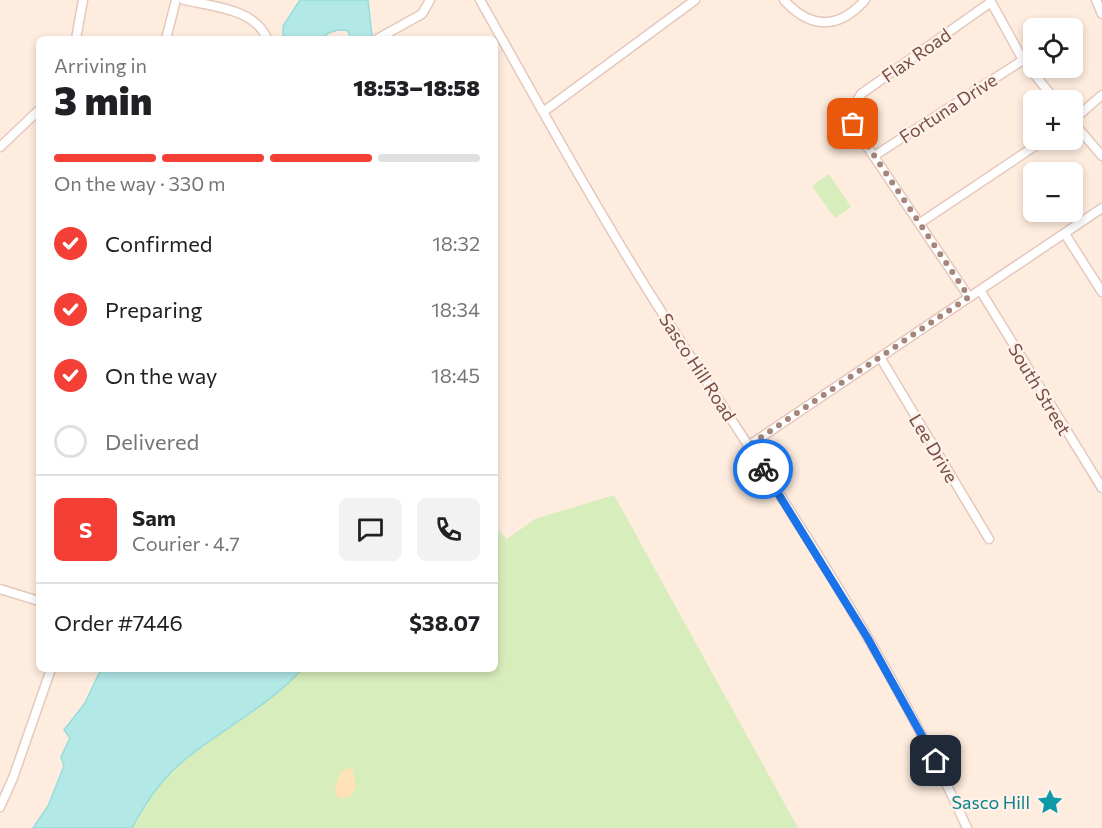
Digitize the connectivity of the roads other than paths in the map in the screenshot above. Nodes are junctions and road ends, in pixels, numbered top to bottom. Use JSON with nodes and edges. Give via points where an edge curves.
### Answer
{"nodes":[{"id":1,"x":83,"y":0,"type":"edge"},
{"id":2,"x":176,"y":0,"type":"edge"},
{"id":3,"x":184,"y":0,"type":"edge"},
{"id":4,"x":430,"y":0,"type":"edge"},
{"id":5,"x":480,"y":0,"type":"edge"},
{"id":6,"x":695,"y":0,"type":"edge"},
{"id":7,"x":784,"y":0,"type":"edge"},
{"id":8,"x":865,"y":0,"type":"edge"},
{"id":9,"x":1096,"y":0,"type":"edge"},
{"id":10,"x":991,"y":1,"type":"edge"},
{"id":11,"x":227,"y":5,"type":"edge"},
{"id":12,"x":1102,"y":14,"type":"edge"},
{"id":13,"x":77,"y":36,"type":"edge"},
{"id":14,"x":167,"y":36,"type":"edge"},
{"id":15,"x":266,"y":36,"type":"edge"},
{"id":16,"x":382,"y":36,"type":"edge"},
{"id":17,"x":1023,"y":60,"type":"joint"},
{"id":18,"x":1037,"y":78,"type":"edge"},
{"id":19,"x":1047,"y":90,"type":"edge"},
{"id":20,"x":1102,"y":95,"type":"edge"},
{"id":21,"x":1083,"y":111,"type":"edge"},
{"id":22,"x":543,"y":112,"type":"junction"},
{"id":23,"x":36,"y":113,"type":"edge"},
{"id":24,"x":1083,"y":134,"type":"edge"},
{"id":25,"x":0,"y":147,"type":"edge"},
{"id":26,"x":1029,"y":150,"type":"edge"},
{"id":27,"x":874,"y":156,"type":"junction"},
{"id":28,"x":1102,"y":156,"type":"edge"},
{"id":29,"x":1102,"y":208,"type":"edge"},
{"id":30,"x":920,"y":223,"type":"junction"},
{"id":31,"x":1065,"y":234,"type":"junction"},
{"id":32,"x":980,"y":290,"type":"junction"},
{"id":33,"x":1102,"y":292,"type":"edge"},
{"id":34,"x":969,"y":297,"type":"junction"},
{"id":35,"x":880,"y":357,"type":"junction"},
{"id":36,"x":748,"y":446,"type":"junction"},
{"id":37,"x":1102,"y":488,"type":"edge"},
{"id":38,"x":989,"y":538,"type":"dead end"},
{"id":39,"x":0,"y":589,"type":"edge"},
{"id":40,"x":36,"y":600,"type":"edge"},
{"id":41,"x":50,"y":672,"type":"edge"},
{"id":42,"x":0,"y":807,"type":"edge"},
{"id":43,"x":967,"y":828,"type":"edge"}],
"edges":[{"from":1,"to":13,"type":"street"},
{"from":2,"to":14,"type":"street"},
{"from":3,"to":11,"type":"street"},
{"from":4,"to":16,"type":"street","via":[[422,14]]},
{"from":5,"to":22,"type":"street","name":"Sasco Hill Road"},
{"from":6,"to":22,"type":"street"},
{"from":7,"to":8,"type":"street","via":[[797,14],[813,21],[830,22],[850,16]]},
{"from":9,"to":12,"type":"street"},
{"from":10,"to":17,"type":"street"},
{"from":10,"to":27,"type":"street","name":"Flax Road","via":[[855,101],[853,124]]},
{"from":11,"to":15,"type":"street","via":[[264,30]]},
{"from":17,"to":27,"type":"street","name":"Fortuna Drive"},
{"from":18,"to":19,"type":"street"},
{"from":20,"to":21,"type":"street"},
{"from":22,"to":36,"type":"street","name":"Sasco Hill Road","via":[[651,294]]},
{"from":23,"to":25,"type":"street"},
{"from":24,"to":28,"type":"street"},
{"from":26,"to":30,"type":"street"},
{"from":27,"to":30,"type":"street","name":"Flax Road"},
{"from":29,"to":31,"type":"street"},
{"from":30,"to":34,"type":"street","name":"Flax Road"},
{"from":31,"to":32,"type":"street"},
{"from":31,"to":33,"type":"street"},
{"from":32,"to":34,"type":"street"},
{"from":32,"to":37,"type":"street","name":"South Street"},
{"from":34,"to":35,"type":"street"},
{"from":35,"to":36,"type":"street"},
{"from":35,"to":38,"type":"street","name":"Lee Drive"},
{"from":36,"to":43,"type":"street","name":"Sasco Hill Road","via":[[902,697]]},
{"from":39,"to":40,"type":"street"},
{"from":41,"to":42,"type":"street"}]}
